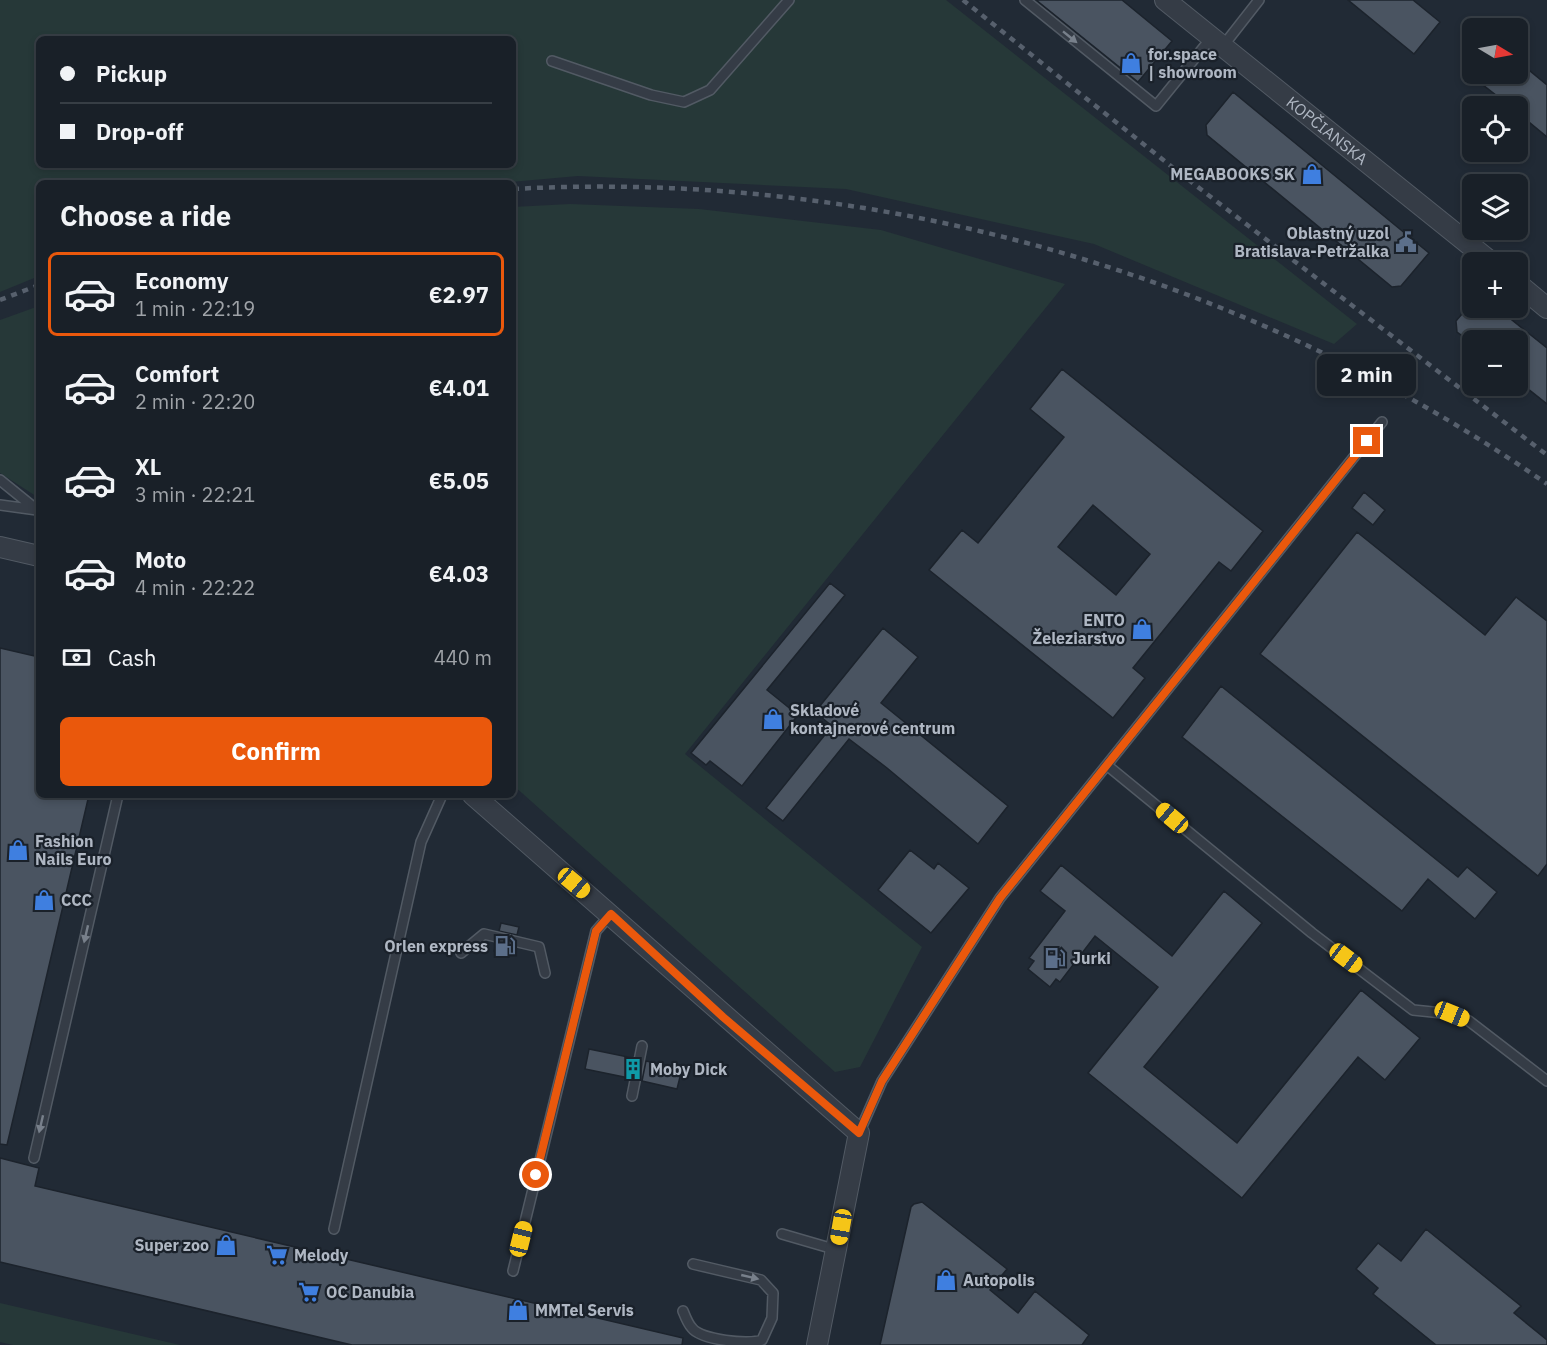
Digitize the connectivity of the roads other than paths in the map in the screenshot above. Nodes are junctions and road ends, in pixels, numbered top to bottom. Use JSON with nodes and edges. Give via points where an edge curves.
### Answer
{"nodes":[{"id":1,"x":789,"y":0,"type":"edge"},
{"id":2,"x":1024,"y":0,"type":"edge"},
{"id":3,"x":1165,"y":0,"type":"edge"},
{"id":4,"x":1259,"y":0,"type":"edge"},
{"id":5,"x":1218,"y":42,"type":"junction"},
{"id":6,"x":552,"y":62,"type":"dead end"},
{"id":7,"x":1479,"y":252,"type":"edge"},
{"id":8,"x":1528,"y":292,"type":"edge"},
{"id":9,"x":1547,"y":308,"type":"edge"},
{"id":10,"x":1382,"y":422,"type":"dead end"},
{"id":11,"x":0,"y":480,"type":"edge"},
{"id":12,"x":0,"y":505,"type":"edge"},
{"id":13,"x":36,"y":508,"type":"edge"},
{"id":14,"x":36,"y":510,"type":"edge"},
{"id":15,"x":0,"y":547,"type":"edge"},
{"id":16,"x":36,"y":555,"type":"edge"},
{"id":17,"x":1108,"y":766,"type":"junction"},
{"id":18,"x":117,"y":798,"type":"edge"},
{"id":19,"x":441,"y":798,"type":"edge"},
{"id":20,"x":476,"y":798,"type":"edge"},
{"id":21,"x":611,"y":914,"type":"junction"},
{"id":22,"x":461,"y":953,"type":"dead end"},
{"id":23,"x":545,"y":973,"type":"dead end"},
{"id":24,"x":642,"y":1046,"type":"dead end"},
{"id":25,"x":1547,"y":1081,"type":"edge"},
{"id":26,"x":632,"y":1096,"type":"dead end"},
{"id":27,"x":859,"y":1133,"type":"junction"},
{"id":28,"x":33,"y":1158,"type":"dead end"},
{"id":29,"x":334,"y":1229,"type":"dead end"},
{"id":30,"x":782,"y":1234,"type":"dead end"},
{"id":31,"x":837,"y":1250,"type":"junction"},
{"id":32,"x":693,"y":1264,"type":"dead end"},
{"id":33,"x":513,"y":1271,"type":"dead end"},
{"id":34,"x":683,"y":1311,"type":"dead end"},
{"id":35,"x":817,"y":1345,"type":"edge"}],
"edges":[{"from":1,"to":6,"type":"lane","via":[[710,90],[684,102],[651,96]]},
{"from":2,"to":5,"type":"lane","one_way":true,"via":[[1156,106]]},
{"from":3,"to":5,"type":"street","name":"KOPČIANSKA"},
{"from":4,"to":5,"type":"lane"},
{"from":5,"to":7,"type":"street","name":"KOPČIANSKA"},
{"from":8,"to":9,"type":"street"},
{"from":10,"to":17,"type":"lane"},
{"from":11,"to":13,"type":"lane"},
{"from":12,"to":14,"type":"lane"},
{"from":15,"to":16,"type":"street"},
{"from":17,"to":25,"type":"lane","via":[[1413,1010],[1452,1014],[1469,1021]]},
{"from":17,"to":27,"type":"lane","via":[[1000,898],[882,1081]]},
{"from":18,"to":28,"type":"lane","one_way":true},
{"from":19,"to":29,"type":"lane","via":[[421,842]]},
{"from":20,"to":21,"type":"street"},
{"from":21,"to":27,"type":"street","via":[[723,1017]]},
{"from":21,"to":33,"type":"lane","via":[[596,931]]},
{"from":22,"to":23,"type":"lane","via":[[484,934],[539,947]]},
{"from":24,"to":26,"type":"lane"},
{"from":27,"to":31,"type":"street"},
{"from":30,"to":31,"type":"lane"},
{"from":31,"to":35,"type":"street"},
{"from":32,"to":34,"type":"lane","one_way":true,"via":[[766,1282],[773,1293],[772,1318],[762,1340],[741,1344],[698,1334]]}]}
